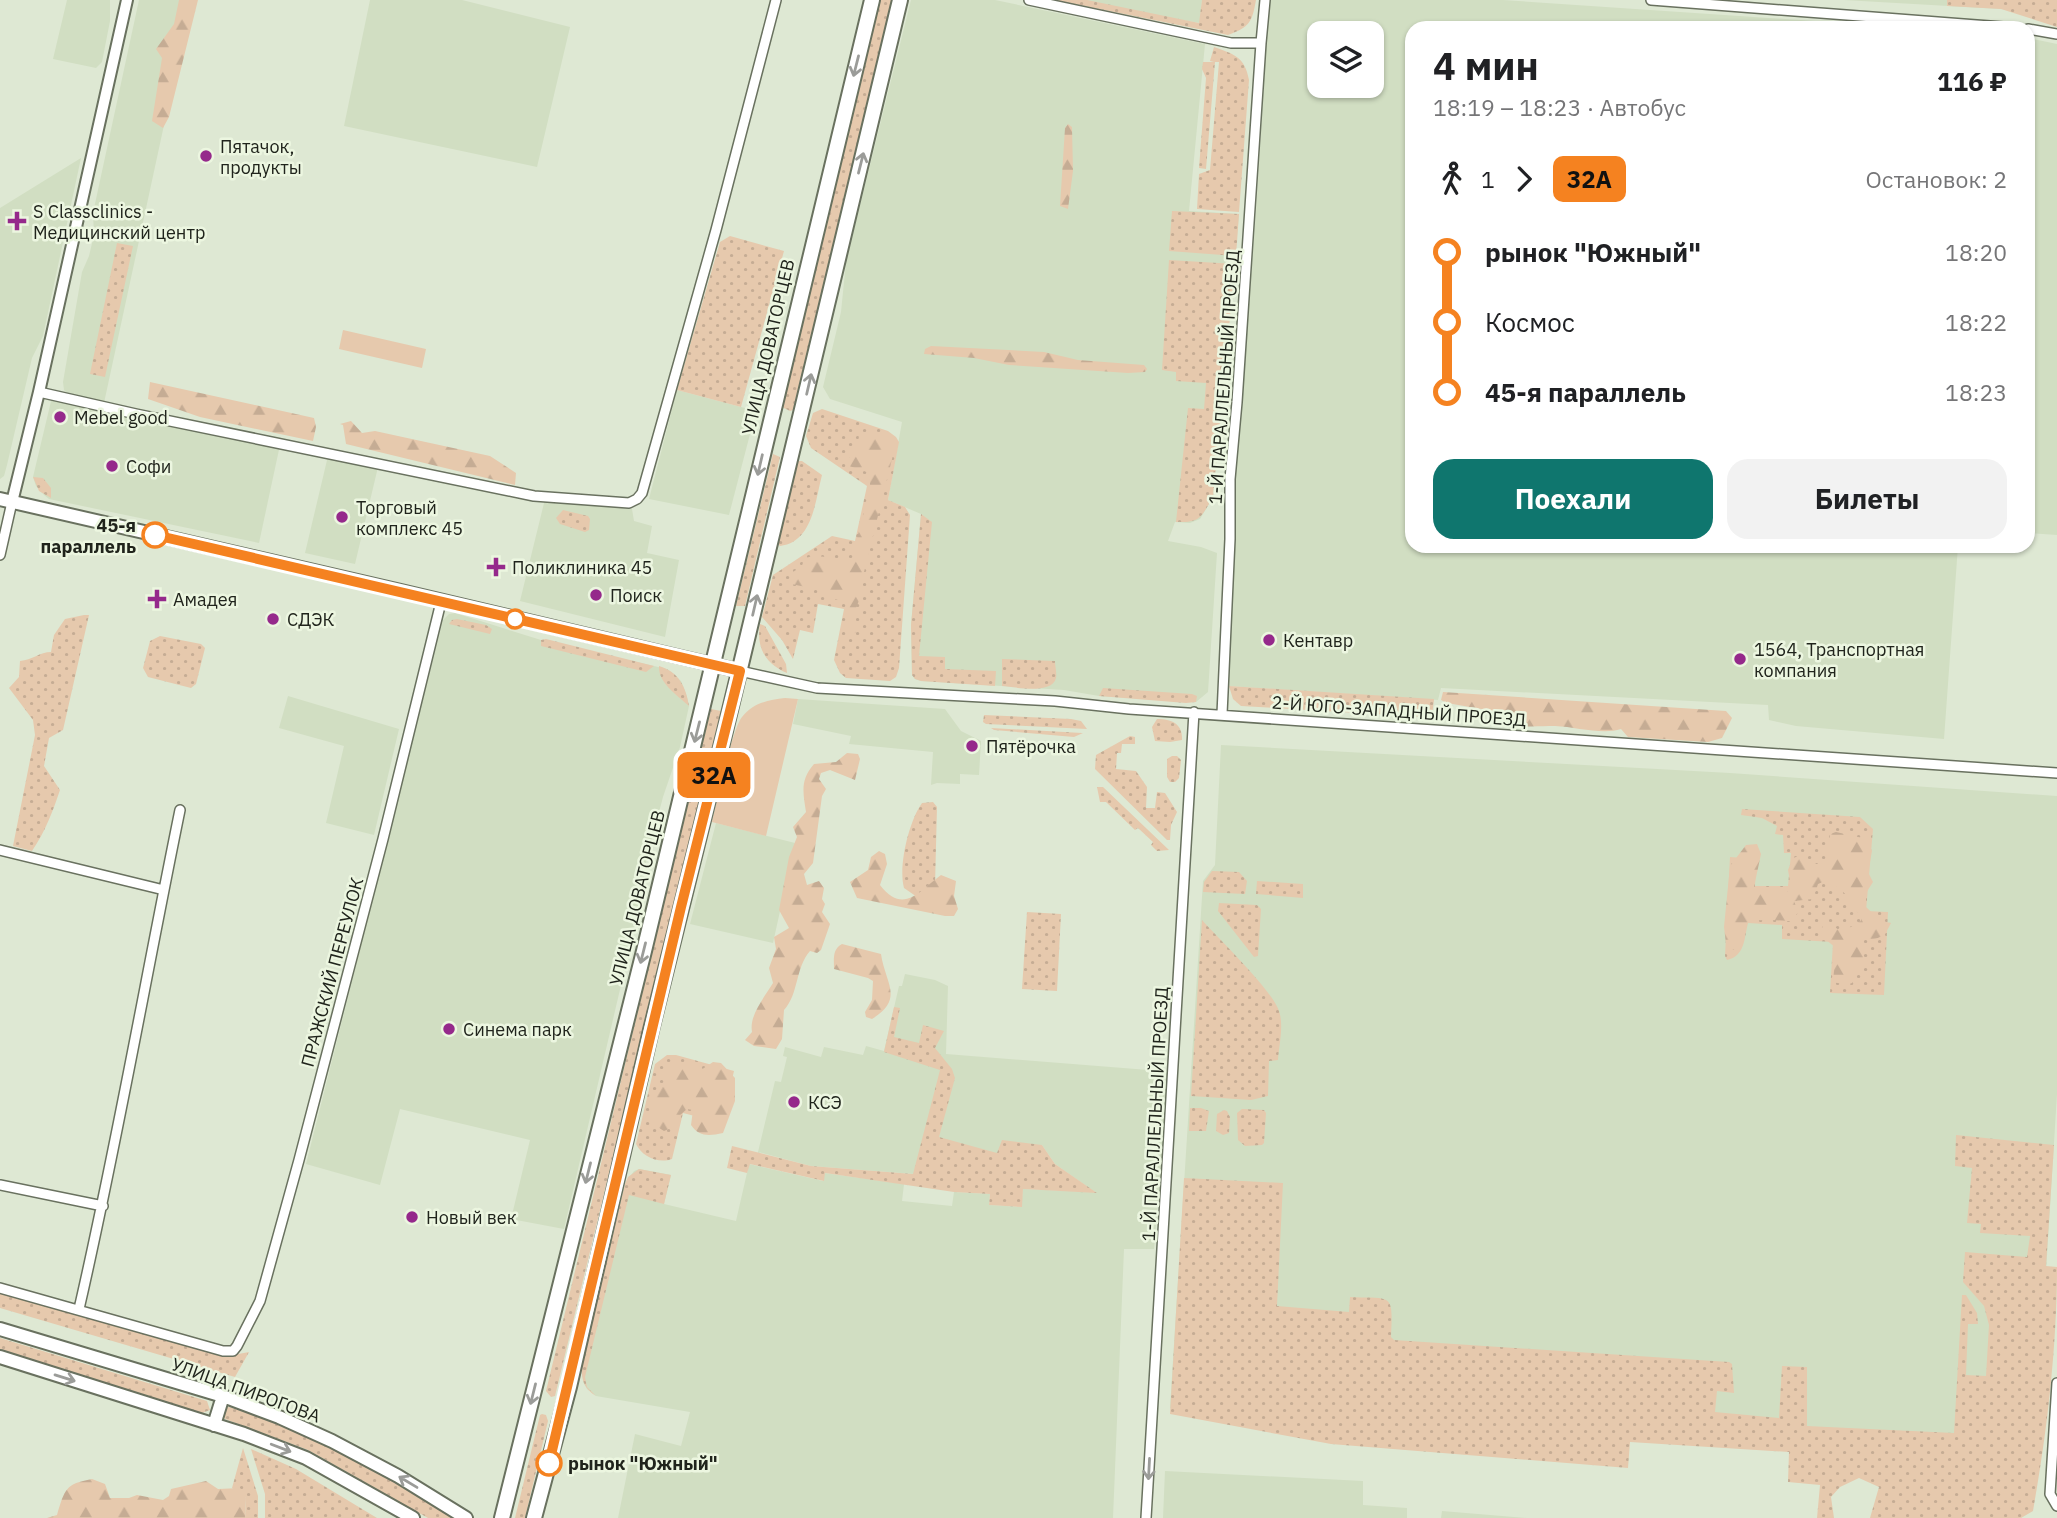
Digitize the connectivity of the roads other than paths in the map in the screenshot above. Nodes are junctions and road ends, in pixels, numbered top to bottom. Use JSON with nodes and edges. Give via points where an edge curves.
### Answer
{"nodes":[{"id":1,"x":127,"y":0,"type":"edge"},
{"id":2,"x":776,"y":0,"type":"edge"},
{"id":3,"x":872,"y":0,"type":"edge"},
{"id":4,"x":900,"y":0,"type":"edge"},
{"id":5,"x":1029,"y":0,"type":"edge"},
{"id":6,"x":1265,"y":0,"type":"edge"},
{"id":7,"x":1651,"y":0,"type":"edge"},
{"id":8,"x":1925,"y":21,"type":"edge"},
{"id":9,"x":2035,"y":30,"type":"edge"},
{"id":10,"x":2057,"y":34,"type":"edge"},
{"id":11,"x":1261,"y":43,"type":"junction"},
{"id":12,"x":39,"y":392,"type":"junction"},
{"id":13,"x":6,"y":500,"type":"edge"},
{"id":14,"x":0,"y":555,"type":"edge"},
{"id":15,"x":441,"y":601,"type":"junction"},
{"id":16,"x":713,"y":665,"type":"junction"},
{"id":17,"x":740,"y":671,"type":"junction"},
{"id":18,"x":1194,"y":712,"type":"junction"},
{"id":19,"x":1222,"y":714,"type":"junction"},
{"id":20,"x":2057,"y":773,"type":"edge"},
{"id":21,"x":180,"y":810,"type":"dead end"},
{"id":22,"x":0,"y":850,"type":"edge"},
{"id":23,"x":164,"y":890,"type":"junction"},
{"id":24,"x":0,"y":1185,"type":"edge"},
{"id":25,"x":103,"y":1206,"type":"junction"},
{"id":26,"x":0,"y":1288,"type":"edge"},
{"id":27,"x":79,"y":1309,"type":"junction"},
{"id":28,"x":0,"y":1329,"type":"edge"},
{"id":29,"x":0,"y":1357,"type":"edge"},
{"id":30,"x":2057,"y":1383,"type":"edge"},
{"id":31,"x":223,"y":1396,"type":"junction"},
{"id":32,"x":214,"y":1425,"type":"junction"},
{"id":33,"x":2057,"y":1506,"type":"edge"},
{"id":34,"x":413,"y":1518,"type":"edge"},
{"id":35,"x":466,"y":1518,"type":"edge"},
{"id":36,"x":502,"y":1518,"type":"edge"},
{"id":37,"x":534,"y":1518,"type":"edge"},
{"id":38,"x":1146,"y":1518,"type":"edge"}],
"edges":[{"from":1,"to":12,"type":"street"},
{"from":2,"to":12,"type":"street","via":[[692,318],[637,499],[629,503],[534,496]]},
{"from":3,"to":16,"type":"main road","name":"УЛИЦА ДОВАТОРЦЕВ","one_way":true},
{"from":17,"to":4,"type":"main road","one_way":true},
{"from":5,"to":11,"type":"street","via":[[1201,38]]},
{"from":6,"to":11,"type":"street","name":"1-Й ПАРАЛЛЕЛЬНЫЙ ПРОЕЗД"},
{"from":7,"to":8,"type":"street"},
{"from":9,"to":10,"type":"street"},
{"from":11,"to":19,"type":"street","name":"1-Й ПАРАЛЛЕЛЬНЫЙ ПРОЕЗД","via":[[1230,479]]},
{"from":12,"to":13,"type":"street"},
{"from":13,"to":14,"type":"street"},
{"from":13,"to":15,"type":"main road"},
{"from":15,"to":16,"type":"main road"},
{"from":15,"to":27,"type":"street","name":"ПРАЖСКИЙ ПЕРЕУЛОК","via":[[299,1160],[260,1301],[237,1346],[223,1351]]},
{"from":16,"to":17,"type":"main road"},
{"from":16,"to":36,"type":"main road","name":"УЛИЦА ДОВАТОРЦЕВ","one_way":true},
{"from":17,"to":18,"type":"street","name":"2-Й ЮГО-ЗАПАДНЫЙ ПРОЕЗД","via":[[817,688]]},
{"from":17,"to":37,"type":"main road"},
{"from":18,"to":19,"type":"street","name":"2-Й ЮГО-ЗАПАДНЫЙ ПРОЕЗД"},
{"from":18,"to":38,"type":"street","name":"1-Й ПАРАЛЛЕЛЬНЫЙ ПРОЕЗД","one_way":true},
{"from":19,"to":20,"type":"street","name":"2-Й ЮГО-ЗАПАДНЫЙ ПРОЕЗД"},
{"from":21,"to":23,"type":"street"},
{"from":22,"to":23,"type":"street"},
{"from":23,"to":25,"type":"street"},
{"from":24,"to":25,"type":"street"},
{"from":25,"to":27,"type":"street"},
{"from":26,"to":27,"type":"street"},
{"from":28,"to":31,"type":"main road","name":"УЛИЦА ПИРОГОВА"},
{"from":29,"to":32,"type":"main road","one_way":true},
{"from":30,"to":33,"type":"street","via":[[2050,1494]]},
{"from":31,"to":32,"type":"main road"},
{"from":35,"to":31,"type":"main road","name":"УЛИЦА ПИРОГОВА","one_way":true,"via":[[332,1441]]},
{"from":32,"to":34,"type":"main road","one_way":true,"via":[[306,1458]]}]}
